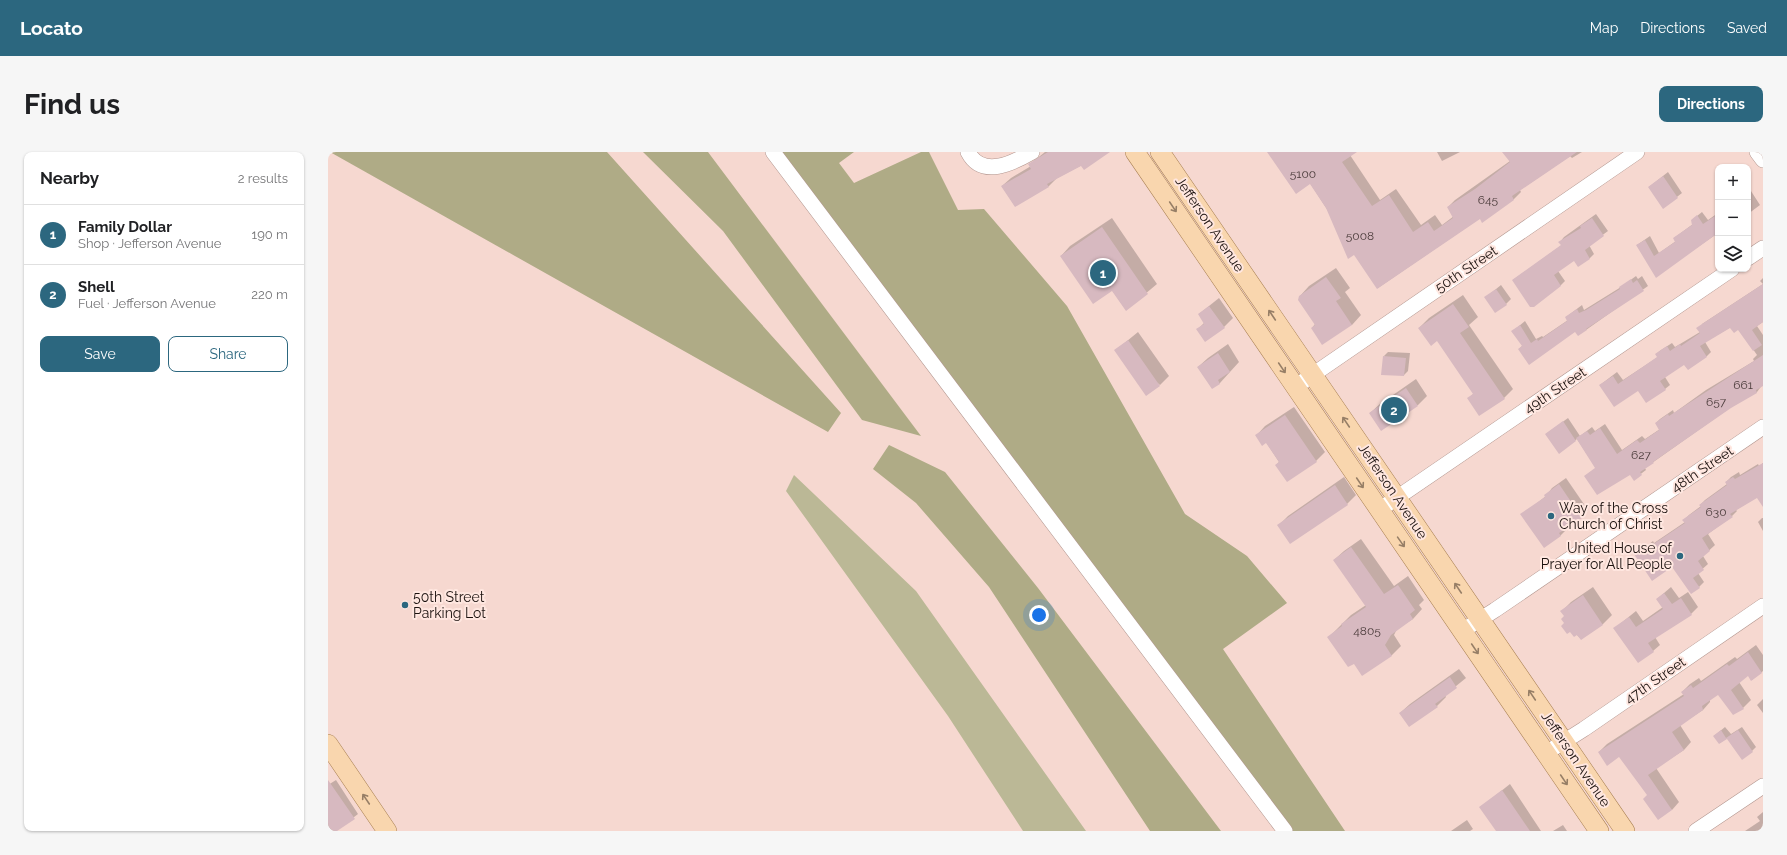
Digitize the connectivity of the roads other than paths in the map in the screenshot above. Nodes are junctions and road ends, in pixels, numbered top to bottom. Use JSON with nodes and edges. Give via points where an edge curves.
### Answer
{"nodes":[{"id":1,"x":773,"y":152,"type":"edge"},
{"id":2,"x":968,"y":152,"type":"edge"},
{"id":3,"x":1032,"y":152,"type":"edge"},
{"id":4,"x":1135,"y":152,"type":"edge"},
{"id":5,"x":1160,"y":152,"type":"edge"},
{"id":6,"x":1637,"y":152,"type":"edge"},
{"id":7,"x":1757,"y":152,"type":"edge"},
{"id":8,"x":1763,"y":160,"type":"edge"},
{"id":9,"x":1172,"y":168,"type":"junction"},
{"id":10,"x":1155,"y":181,"type":"junction"},
{"id":11,"x":1763,"y":248,"type":"edge"},
{"id":12,"x":1751,"y":256,"type":"edge"},
{"id":13,"x":1728,"y":272,"type":"edge"},
{"id":14,"x":1313,"y":374,"type":"junction"},
{"id":15,"x":1295,"y":387,"type":"junction"},
{"id":16,"x":1763,"y":427,"type":"edge"},
{"id":17,"x":1397,"y":498,"type":"junction"},
{"id":18,"x":1379,"y":510,"type":"junction"},
{"id":19,"x":1763,"y":606,"type":"edge"},
{"id":20,"x":1480,"y":620,"type":"junction"},
{"id":21,"x":1462,"y":631,"type":"junction"},
{"id":22,"x":1564,"y":742,"type":"junction"},
{"id":23,"x":328,"y":744,"type":"edge"},
{"id":24,"x":1546,"y":753,"type":"junction"},
{"id":25,"x":1763,"y":786,"type":"edge"},
{"id":26,"x":385,"y":830,"type":"edge"},
{"id":27,"x":1285,"y":831,"type":"edge"},
{"id":28,"x":1599,"y":831,"type":"edge"},
{"id":29,"x":1625,"y":831,"type":"edge"},
{"id":30,"x":1696,"y":831,"type":"edge"}],
"edges":[{"from":1,"to":27,"type":"street"},
{"from":2,"to":3,"type":"street","via":[[975,160],[991,168],[1016,162]]},
{"from":4,"to":10,"type":"main road","name":"Jefferson Avenue"},
{"from":5,"to":9,"type":"main road","name":"Jefferson Avenue"},
{"from":6,"to":14,"type":"street","name":"50th Street"},
{"from":7,"to":8,"type":"street"},
{"from":9,"to":10,"type":"street"},
{"from":14,"to":9,"type":"main road","name":"Jefferson Avenue","one_way":true},
{"from":10,"to":15,"type":"main road","name":"Jefferson Avenue","one_way":true},
{"from":11,"to":12,"type":"street"},
{"from":13,"to":17,"type":"street","name":"49th Street"},
{"from":14,"to":15,"type":"street","name":"50th Street"},
{"from":17,"to":14,"type":"main road","name":"Jefferson Avenue","one_way":true},
{"from":15,"to":18,"type":"main road","name":"Jefferson Avenue","one_way":true},
{"from":16,"to":20,"type":"street","name":"48th Street"},
{"from":17,"to":18,"type":"street","name":"49th Street"},
{"from":20,"to":17,"type":"main road","name":"Jefferson Avenue","one_way":true},
{"from":18,"to":21,"type":"main road","name":"Jefferson Avenue","one_way":true},
{"from":19,"to":22,"type":"street","name":"47th Street"},
{"from":20,"to":21,"type":"street","name":"48th Street"},
{"from":22,"to":20,"type":"main road","name":"Jefferson Avenue","one_way":true},
{"from":21,"to":24,"type":"main road","name":"Jefferson Avenue","one_way":true},
{"from":22,"to":24,"type":"street","name":"47th Street"},
{"from":22,"to":29,"type":"main road","name":"Jefferson Avenue"},
{"from":26,"to":23,"type":"main road","one_way":true},
{"from":24,"to":28,"type":"main road","name":"Jefferson Avenue","one_way":true},
{"from":25,"to":30,"type":"street"}]}
